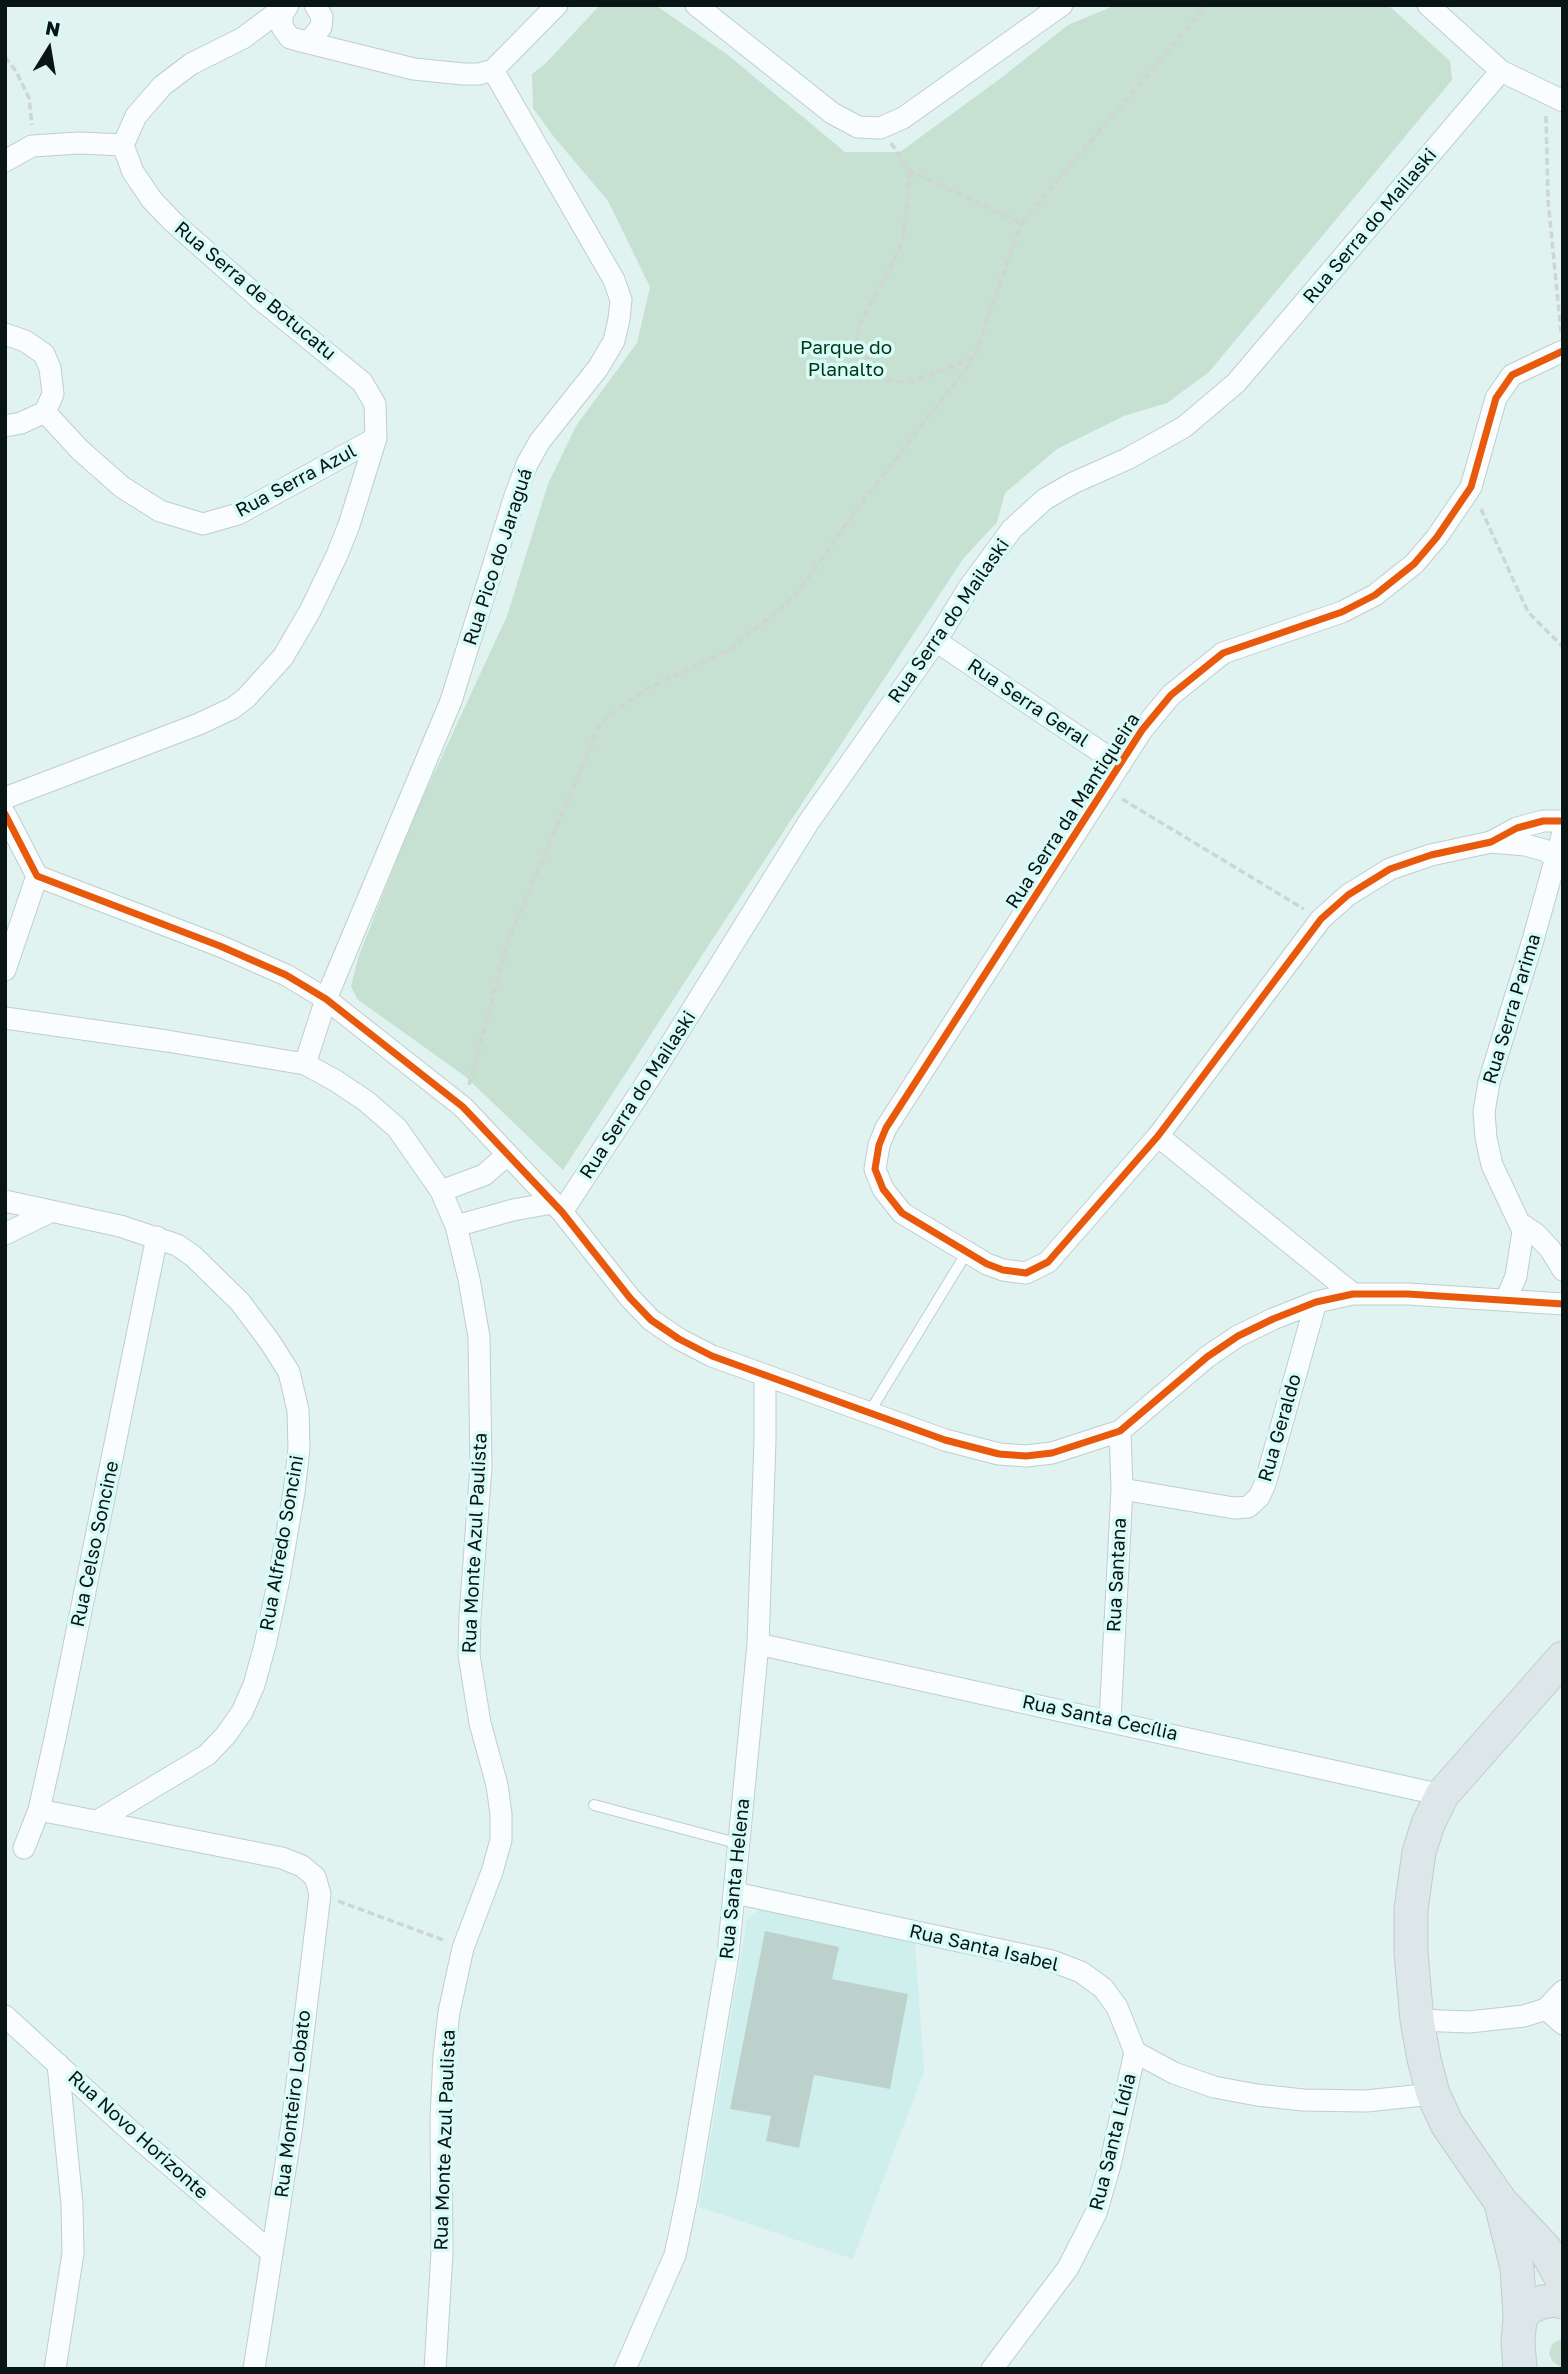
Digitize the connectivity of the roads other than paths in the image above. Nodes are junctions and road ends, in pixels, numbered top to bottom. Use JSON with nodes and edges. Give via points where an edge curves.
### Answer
{"nodes":[{"id":1,"x":288,"y":5,"type":"edge"},
{"id":2,"x":557,"y":5,"type":"edge"},
{"id":3,"x":696,"y":5,"type":"edge"},
{"id":4,"x":1062,"y":5,"type":"edge"},
{"id":5,"x":1428,"y":5,"type":"edge"},
{"id":6,"x":1448,"y":5,"type":"edge"},
{"id":7,"x":323,"y":12,"type":"edge"},
{"id":8,"x":243,"y":38,"type":"junction"},
{"id":9,"x":294,"y":39,"type":"junction"},
{"id":10,"x":1474,"y":48,"type":"junction"},
{"id":11,"x":365,"y":57,"type":"junction"},
{"id":12,"x":493,"y":70,"type":"junction"},
{"id":13,"x":1501,"y":71,"type":"junction"},
{"id":14,"x":1554,"y":97,"type":"edge"},
{"id":15,"x":123,"y":145,"type":"junction"},
{"id":16,"x":9,"y":158,"type":"edge"},
{"id":17,"x":5,"y":334,"type":"edge"},
{"id":18,"x":1563,"y":351,"type":"edge"},
{"id":19,"x":45,"y":412,"type":"junction"},
{"id":20,"x":5,"y":426,"type":"edge"},
{"id":21,"x":376,"y":438,"type":"junction"},
{"id":22,"x":936,"y":641,"type":"junction"},
{"id":23,"x":1120,"y":765,"type":"junction"},
{"id":24,"x":5,"y":798,"type":"edge"},
{"id":25,"x":5,"y":814,"type":"edge"},
{"id":26,"x":1563,"y":821,"type":"edge"},
{"id":27,"x":1563,"y":832,"type":"edge"},
{"id":28,"x":1491,"y":842,"type":"junction"},
{"id":29,"x":1556,"y":858,"type":"junction"},
{"id":30,"x":37,"y":876,"type":"junction"},
{"id":31,"x":5,"y":970,"type":"edge"},
{"id":32,"x":326,"y":999,"type":"junction"},
{"id":33,"x":5,"y":1018,"type":"edge"},
{"id":34,"x":305,"y":1064,"type":"junction"},
{"id":35,"x":1158,"y":1136,"type":"junction"},
{"id":36,"x":507,"y":1155,"type":"junction"},
{"id":37,"x":441,"y":1191,"type":"junction"},
{"id":38,"x":5,"y":1201,"type":"edge"},
{"id":39,"x":557,"y":1208,"type":"junction"},
{"id":40,"x":50,"y":1212,"type":"junction"},
{"id":41,"x":1521,"y":1224,"type":"junction"},
{"id":42,"x":457,"y":1226,"type":"junction"},
{"id":43,"x":5,"y":1234,"type":"edge"},
{"id":44,"x":157,"y":1237,"type":"junction"},
{"id":45,"x":967,"y":1252,"type":"junction"},
{"id":46,"x":1563,"y":1270,"type":"edge"},
{"id":47,"x":1353,"y":1294,"type":"junction"},
{"id":48,"x":1506,"y":1300,"type":"junction"},
{"id":49,"x":1317,"y":1303,"type":"junction"},
{"id":50,"x":1563,"y":1304,"type":"edge"},
{"id":51,"x":765,"y":1375,"type":"junction"},
{"id":52,"x":869,"y":1413,"type":"junction"},
{"id":53,"x":1120,"y":1431,"type":"junction"},
{"id":54,"x":1122,"y":1489,"type":"junction"},
{"id":55,"x":758,"y":1644,"type":"junction"},
{"id":56,"x":1563,"y":1658,"type":"edge"},
{"id":57,"x":1110,"y":1720,"type":"junction"},
{"id":58,"x":1443,"y":1794,"type":"junction"},
{"id":59,"x":594,"y":1805,"type":"dead end"},
{"id":60,"x":39,"y":1810,"type":"junction"},
{"id":61,"x":97,"y":1821,"type":"junction"},
{"id":62,"x":740,"y":1844,"type":"junction"},
{"id":63,"x":24,"y":1848,"type":"dead end"},
{"id":64,"x":735,"y":1893,"type":"junction"},
{"id":65,"x":1563,"y":1991,"type":"edge"},
{"id":66,"x":1546,"y":2009,"type":"junction"},
{"id":67,"x":5,"y":2016,"type":"edge"},
{"id":68,"x":1417,"y":2020,"type":"junction"},
{"id":69,"x":1563,"y":2024,"type":"edge"},
{"id":70,"x":1135,"y":2052,"type":"junction"},
{"id":71,"x":58,"y":2064,"type":"junction"},
{"id":72,"x":1433,"y":2094,"type":"junction"},
{"id":73,"x":1501,"y":2202,"type":"junction"},
{"id":74,"x":272,"y":2253,"type":"junction"},
{"id":75,"x":1563,"y":2281,"type":"edge"},
{"id":76,"x":1563,"y":2302,"type":"edge"},
{"id":77,"x":1520,"y":2317,"type":"junction"},
{"id":78,"x":55,"y":2369,"type":"edge"},
{"id":79,"x":254,"y":2369,"type":"edge"},
{"id":80,"x":435,"y":2369,"type":"edge"},
{"id":81,"x":625,"y":2369,"type":"edge"},
{"id":82,"x":992,"y":2369,"type":"edge"},
{"id":83,"x":1520,"y":2369,"type":"edge"}],
"edges":[{"from":1,"to":8,"type":"street"},
{"from":1,"to":9,"type":"street","via":[[281,21]]},
{"from":2,"to":12,"type":"street"},
{"from":3,"to":4,"type":"street","via":[[832,113],[858,127],[880,128],[903,118]]},
{"from":5,"to":10,"type":"street"},
{"from":6,"to":10,"type":"street"},
{"from":7,"to":9,"type":"street","via":[[321,27],[311,38]]},
{"from":7,"to":11,"type":"street"},
{"from":8,"to":9,"type":"street"},
{"from":8,"to":15,"type":"street","via":[[191,64],[162,86],[136,116]]},
{"from":9,"to":11,"type":"street"},
{"from":10,"to":13,"type":"street"},
{"from":11,"to":12,"type":"street","via":[[463,74]]},
{"from":12,"to":32,"type":"street","name":"Rua Pico do Jaraguá","via":[[614,280],[621,300],[620,319],[614,341],[598,368],[527,464],[451,701]]},
{"from":13,"to":14,"type":"street"},
{"from":13,"to":22,"type":"street","name":"Rua Serra do Mailaski","via":[[1236,383],[1184,427],[1045,499],[1012,530]]},
{"from":15,"to":16,"type":"street","via":[[32,146]]},
{"from":15,"to":21,"type":"street","name":"Rua Serra de Botucatu","via":[[133,173],[172,221],[362,382],[375,404]]},
{"from":17,"to":19,"type":"street","via":[[44,354],[53,394]]},
{"from":18,"to":23,"type":"street","name":"Rua Serra da Mantiqueira","via":[[1512,375],[1496,398],[1471,487],[1414,564],[1375,595],[1330,616],[1223,653],[1171,695]]},
{"from":19,"to":20,"type":"street"},
{"from":19,"to":21,"type":"street","name":"Rua Serra Azul","via":[[122,487],[160,512],[203,524],[239,514]]},
{"from":21,"to":24,"type":"street","name":"Rua Serra de Botucatu","via":[[349,525],[315,600],[283,657],[246,698],[199,724]]},
{"from":22,"to":23,"type":"street","name":"Rua Serra Geral"},
{"from":22,"to":39,"type":"street","name":"Rua Serra do Mailaski","via":[[808,823],[656,1068]]},
{"from":23,"to":45,"type":"street","name":"Rua Serra da Mantiqueira","via":[[879,1145],[875,1169],[883,1189],[902,1213]]},
{"from":25,"to":30,"type":"street"},
{"from":26,"to":28,"type":"street","via":[[1517,828]]},
{"from":27,"to":29,"type":"street","name":"Rua Serra Parima"},
{"from":28,"to":29,"type":"street","via":[[1525,845]]},
{"from":28,"to":35,"type":"street","via":[[1390,869],[1348,895],[1321,919]]},
{"from":29,"to":41,"type":"street","name":"Rua Serra Parima","via":[[1484,1112],[1492,1165]]},
{"from":30,"to":31,"type":"street"},
{"from":30,"to":32,"type":"street","via":[[220,946],[286,975]]},
{"from":32,"to":34,"type":"street","name":"Rua Pico do Jaraguá"},
{"from":32,"to":36,"type":"street","via":[[463,1107]]},
{"from":33,"to":34,"type":"street","name":"Rua Monte Azul Paulista"},
{"from":34,"to":37,"type":"street","name":"Rua Monte Azul Paulista","via":[[346,1087],[397,1128]]},
{"from":35,"to":45,"type":"street","via":[[1048,1262],[1026,1273],[1003,1270]]},
{"from":35,"to":47,"type":"street"},
{"from":36,"to":37,"type":"street","via":[[484,1175]]},
{"from":36,"to":39,"type":"street"},
{"from":37,"to":42,"type":"street","name":"Rua Monte Azul Paulista"},
{"from":38,"to":40,"type":"street","name":"Rua Alfredo Soncini"},
{"from":39,"to":42,"type":"street","via":[[513,1210]]},
{"from":39,"to":51,"type":"street","via":[[651,1320],[712,1356]]},
{"from":40,"to":43,"type":"street"},
{"from":40,"to":44,"type":"street","name":"Rua Alfredo Soncini"},
{"from":41,"to":46,"type":"street","name":"Rua Serra Parima","via":[[1550,1249]]},
{"from":41,"to":48,"type":"street","name":"Rua Serra Parima","via":[[1520,1258]]},
{"from":42,"to":80,"type":"street","name":"Rua Monte Azul Paulista","via":[[479,1337],[481,1467],[469,1656],[497,1785],[501,1840],[463,1948],[449,2012]]},
{"from":44,"to":60,"type":"street","name":"Rua Celso Soncine"},
{"from":44,"to":61,"type":"street","name":"Rua Alfredo Soncini","via":[[193,1256],[240,1302],[270,1342],[289,1372],[298,1410],[299,1448],[265,1645],[242,1712],[207,1755]]},
{"from":45,"to":52,"type":"lane"},
{"from":47,"to":48,"type":"street"},
{"from":47,"to":49,"type":"street"},
{"from":48,"to":50,"type":"street"},
{"from":49,"to":53,"type":"street","via":[[1238,1336]]},
{"from":49,"to":54,"type":"street","name":"Rua Geraldo","via":[[1259,1497],[1248,1507],[1234,1508]]},
{"from":51,"to":52,"type":"street"},
{"from":51,"to":55,"type":"street","name":"Rua Santa Helena"},
{"from":52,"to":53,"type":"street","via":[[958,1443],[1026,1456],[1063,1450]]},
{"from":53,"to":54,"type":"street","name":"Rua Santana"},
{"from":54,"to":57,"type":"street","name":"Rua Santana"},
{"from":55,"to":57,"type":"street","name":"Rua Santa Cecília"},
{"from":55,"to":62,"type":"street","name":"Rua Santa Helena"},
{"from":56,"to":58,"type":"main road"},
{"from":57,"to":58,"type":"street","name":"Rua Santa Cecília"},
{"from":58,"to":68,"type":"main road","via":[[1419,1852],[1411,1909]]},
{"from":59,"to":62,"type":"lane"},
{"from":60,"to":61,"type":"street"},
{"from":60,"to":63,"type":"street","name":"Rua Celso Soncine"},
{"from":61,"to":74,"type":"street","name":"Rua Monteiro Lobato","via":[[282,1858],[315,1877],[320,1894]]},
{"from":62,"to":64,"type":"street","name":"Rua Santa Helena"},
{"from":64,"to":70,"type":"street","name":"Rua Santa Isabel","via":[[1052,1961],[1081,1972],[1103,1988],[1117,2007]]},
{"from":64,"to":81,"type":"street","name":"Rua Santa Helena","via":[[719,2014],[675,2255]]},
{"from":65,"to":66,"type":"street"},
{"from":66,"to":68,"type":"street","via":[[1498,2020]]},
{"from":66,"to":69,"type":"street"},
{"from":67,"to":71,"type":"street","name":"Rua Novo Horizonte"},
{"from":68,"to":72,"type":"main road"},
{"from":70,"to":72,"type":"street","via":[[1174,2074],[1257,2095],[1366,2101]]},
{"from":70,"to":82,"type":"street","name":"Rua Santa Lídia","via":[[1096,2213],[1068,2268]]},
{"from":71,"to":74,"type":"street","name":"Rua Novo Horizonte"},
{"from":71,"to":78,"type":"street","via":[[73,2253]]},
{"from":72,"to":73,"type":"main road","via":[[1447,2124]]},
{"from":73,"to":75,"type":"main road","via":[[1545,2249]]},
{"from":73,"to":77,"type":"main road","via":[[1517,2268]]},
{"from":74,"to":79,"type":"street","name":"Rua Monteiro Lobato"},
{"from":76,"to":77,"type":"main road","via":[[1542,2302]]},
{"from":77,"to":83,"type":"main road"}]}
